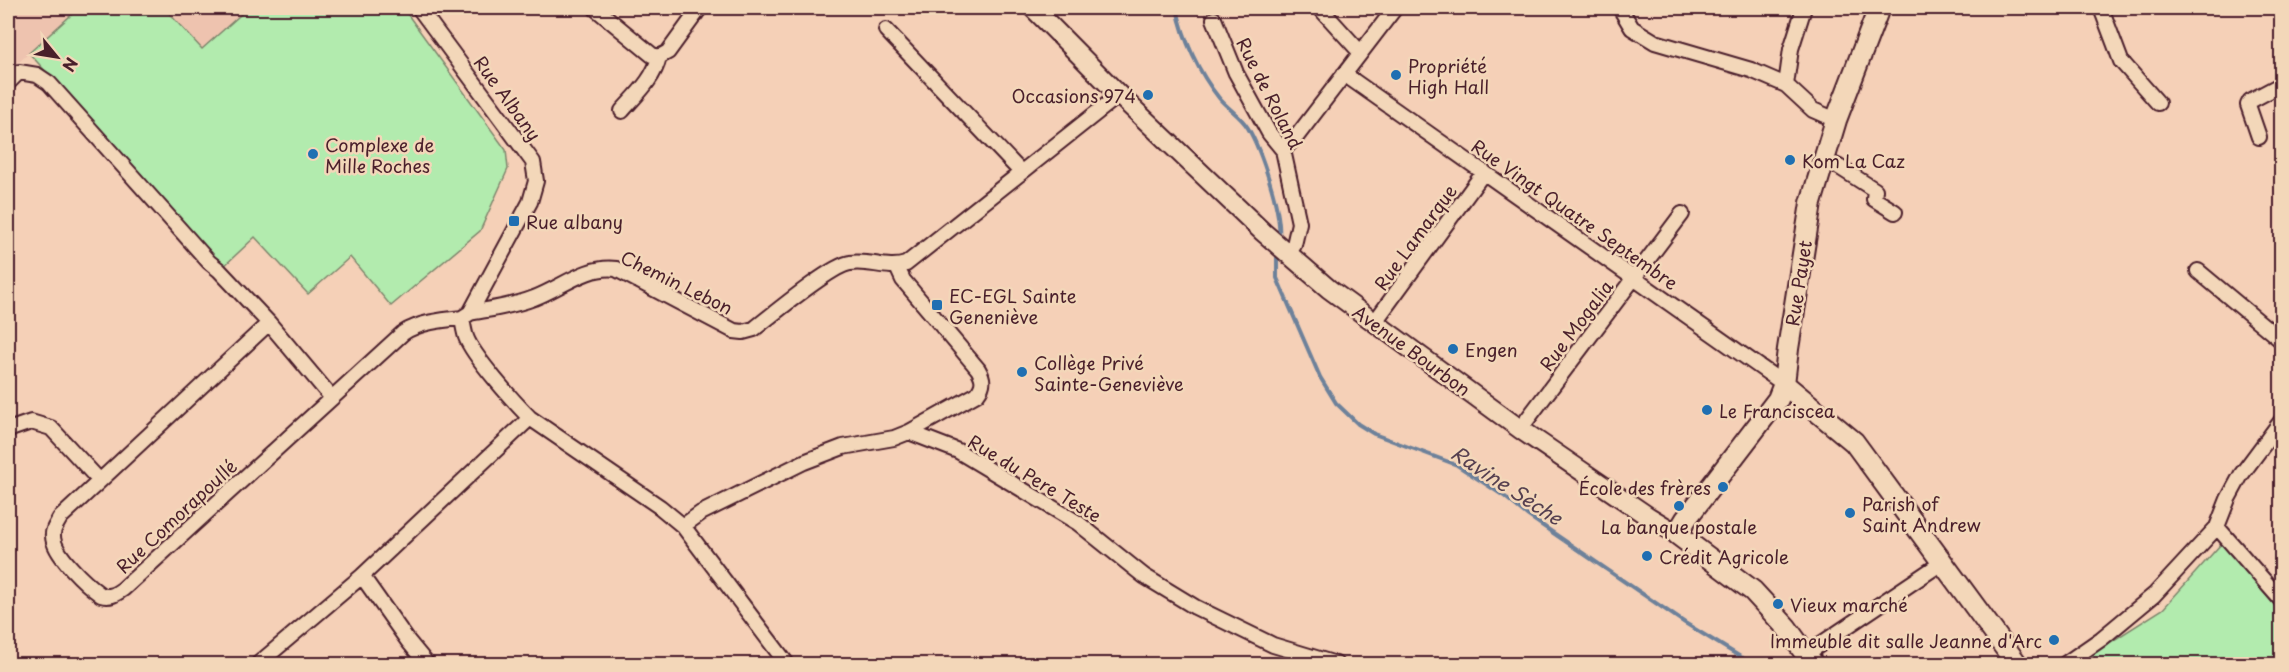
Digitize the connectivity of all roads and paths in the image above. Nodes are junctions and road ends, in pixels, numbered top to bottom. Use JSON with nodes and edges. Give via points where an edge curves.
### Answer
{"nodes":[{"id":1,"x":419,"y":8,"type":"edge"},
{"id":2,"x":595,"y":8,"type":"edge"},
{"id":3,"x":700,"y":8,"type":"edge"},
{"id":4,"x":1033,"y":8,"type":"edge"},
{"id":5,"x":1320,"y":8,"type":"edge"},
{"id":6,"x":1395,"y":8,"type":"edge"},
{"id":7,"x":1620,"y":8,"type":"edge"},
{"id":8,"x":1804,"y":8,"type":"edge"},
{"id":9,"x":1879,"y":8,"type":"edge"},
{"id":10,"x":2101,"y":8,"type":"edge"},
{"id":11,"x":1214,"y":19,"type":"dead end"},
{"id":12,"x":886,"y":30,"type":"dead end"},
{"id":13,"x":1360,"y":52,"type":"junction"},
{"id":14,"x":659,"y":57,"type":"junction"},
{"id":15,"x":1344,"y":74,"type":"junction"},
{"id":16,"x":8,"y":82,"type":"edge"},
{"id":17,"x":2282,"y":84,"type":"edge"},
{"id":18,"x":1786,"y":85,"type":"junction"},
{"id":19,"x":1119,"y":94,"type":"junction"},
{"id":20,"x":2158,"y":103,"type":"dead end"},
{"id":21,"x":622,"y":111,"type":"dead end"},
{"id":22,"x":1836,"y":120,"type":"junction"},
{"id":23,"x":2259,"y":137,"type":"dead end"},
{"id":24,"x":1283,"y":150,"type":"junction"},
{"id":25,"x":1824,"y":160,"type":"junction"},
{"id":26,"x":1022,"y":172,"type":"junction"},
{"id":27,"x":1484,"y":172,"type":"junction"},
{"id":28,"x":1895,"y":212,"type":"dead end"},
{"id":29,"x":1682,"y":214,"type":"dead end"},
{"id":30,"x":1286,"y":252,"type":"junction"},
{"id":31,"x":897,"y":267,"type":"junction"},
{"id":32,"x":2198,"y":271,"type":"dead end"},
{"id":33,"x":1633,"y":278,"type":"junction"},
{"id":34,"x":484,"y":288,"type":"junction"},
{"id":35,"x":506,"y":305,"type":"junction"},
{"id":36,"x":466,"y":316,"type":"junction"},
{"id":37,"x":269,"y":323,"type":"junction"},
{"id":38,"x":1374,"y":324,"type":"junction"},
{"id":39,"x":2282,"y":341,"type":"edge"},
{"id":40,"x":1784,"y":384,"type":"junction"},
{"id":41,"x":332,"y":398,"type":"junction"},
{"id":42,"x":530,"y":418,"type":"junction"},
{"id":43,"x":2282,"y":420,"type":"edge"},
{"id":44,"x":929,"y":422,"type":"junction"},
{"id":45,"x":1520,"y":429,"type":"junction"},
{"id":46,"x":8,"y":430,"type":"edge"},
{"id":47,"x":909,"y":432,"type":"junction"},
{"id":48,"x":958,"y":451,"type":"junction"},
{"id":49,"x":99,"y":480,"type":"junction"},
{"id":50,"x":683,"y":526,"type":"junction"},
{"id":51,"x":2217,"y":527,"type":"junction"},
{"id":52,"x":1677,"y":534,"type":"junction"},
{"id":53,"x":1943,"y":562,"type":"junction"},
{"id":54,"x":362,"y":576,"type":"junction"},
{"id":55,"x":2282,"y":601,"type":"edge"},
{"id":56,"x":1810,"y":659,"type":"edge"},
{"id":57,"x":258,"y":664,"type":"edge"},
{"id":58,"x":427,"y":664,"type":"edge"},
{"id":59,"x":787,"y":664,"type":"edge"},
{"id":60,"x":1336,"y":664,"type":"edge"},
{"id":61,"x":2017,"y":664,"type":"edge"},
{"id":62,"x":2066,"y":664,"type":"edge"}],
"edges":[{"from":1,"to":34,"type":"street","name":"Rue Albany","via":[[533,162],[536,181],[530,201]]},
{"from":2,"to":14,"type":"street"},
{"from":3,"to":14,"type":"street","via":[[668,52]]},
{"from":4,"to":19,"type":"street","name":"Avenue Bourbon"},
{"from":5,"to":13,"type":"street"},
{"from":6,"to":13,"type":"street"},
{"from":7,"to":18,"type":"street","via":[[1632,28],[1655,42],[1751,70]]},
{"from":8,"to":18,"type":"street","via":[[1791,49]]},
{"from":9,"to":22,"type":"main road","name":"Rue Payet"},
{"from":10,"to":20,"type":"street","via":[[2121,61]]},
{"from":11,"to":24,"type":"street","name":"Rue de Roland","via":[[1236,73],[1269,133]]},
{"from":12,"to":26,"type":"street"},
{"from":13,"to":15,"type":"street"},
{"from":14,"to":21,"type":"street","via":[[649,81]]},
{"from":15,"to":24,"type":"street"},
{"from":15,"to":27,"type":"street","name":"Rue Vingt Quatre Septembre"},
{"from":16,"to":37,"type":"street","via":[[19,72],[37,75],[49,83],[209,262]]},
{"from":17,"to":23,"type":"street","via":[[2248,105]]},
{"from":18,"to":22,"type":"street","via":[[1813,110]]},
{"from":19,"to":26,"type":"street"},
{"from":19,"to":30,"type":"street","name":"Avenue Bourbon"},
{"from":22,"to":25,"type":"main road","name":"Rue Payet"},
{"from":24,"to":30,"type":"street","name":"Rue de Roland","via":[[1299,223],[1294,245]]},
{"from":25,"to":28,"type":"street","via":[[1875,190],[1874,199]]},
{"from":25,"to":40,"type":"main road","name":"Rue Payet","via":[[1805,234]]},
{"from":26,"to":31,"type":"street","via":[[906,264]]},
{"from":27,"to":33,"type":"street","name":"Rue Vingt Quatre Septembre"},
{"from":27,"to":38,"type":"street","name":"Rue Lamarque"},
{"from":29,"to":33,"type":"street","name":"Rue Mogalia"},
{"from":30,"to":38,"type":"street","name":"Avenue Bourbon"},
{"from":31,"to":35,"type":"street","name":"Chemin Lebon","via":[[861,262],[840,265],[754,329],[744,332],[734,331],[616,269],[603,267],[532,299]]},
{"from":31,"to":44,"type":"street","via":[[903,280],[982,377],[977,394]]},
{"from":32,"to":39,"type":"street"},
{"from":33,"to":40,"type":"street","name":"Rue Vingt Quatre Septembre"},
{"from":33,"to":45,"type":"street","name":"Rue Mogalia"},
{"from":34,"to":35,"type":"street","via":[[492,298]]},
{"from":34,"to":36,"type":"street","name":"Rue Albany"},
{"from":35,"to":36,"type":"street","name":"Chemin Lebon"},
{"from":36,"to":41,"type":"street","name":"Rue Comorapoullé","via":[[406,331]]},
{"from":36,"to":42,"type":"street","via":[[466,337],[475,352]]},
{"from":37,"to":41,"type":"street"},
{"from":37,"to":49,"type":"street","name":"Rue Comorapoullé"},
{"from":38,"to":45,"type":"street","name":"Avenue Bourbon"},
{"from":40,"to":52,"type":"main road","name":"Rue Payet","via":[[1772,409]]},
{"from":40,"to":53,"type":"main road","via":[[1854,442]]},
{"from":41,"to":49,"type":"street","name":"Rue Comorapoullé","via":[[123,589],[106,597],[74,571],[52,537],[60,518]]},
{"from":42,"to":50,"type":"street"},
{"from":42,"to":54,"type":"street"},
{"from":43,"to":51,"type":"street","via":[[2241,475]]},
{"from":44,"to":47,"type":"street"},
{"from":44,"to":48,"type":"street"},
{"from":45,"to":52,"type":"street","name":"Avenue Bourbon"},
{"from":46,"to":49,"type":"street","via":[[31,422],[51,428]]},
{"from":47,"to":48,"type":"street","name":"Rue du Pere Teste"},
{"from":47,"to":50,"type":"street","via":[[824,454],[700,513]]},
{"from":48,"to":60,"type":"street","name":"Rue du Pere Teste","via":[[1078,523],[1144,576],[1184,600],[1273,645]]},
{"from":50,"to":59,"type":"street"},
{"from":51,"to":55,"type":"street"},
{"from":51,"to":62,"type":"street","via":[[2154,595]]},
{"from":52,"to":56,"type":"main road","name":"Avenue Bourbon","via":[[1753,591]]},
{"from":53,"to":56,"type":"street"},
{"from":53,"to":61,"type":"main road"},
{"from":54,"to":57,"type":"street"},
{"from":54,"to":58,"type":"street"}]}
